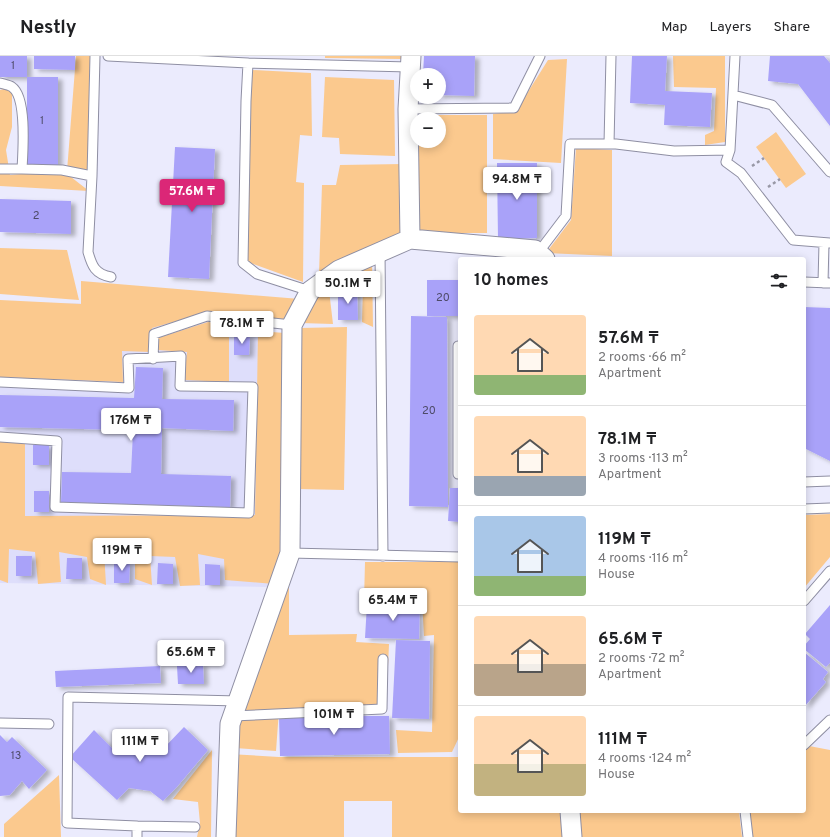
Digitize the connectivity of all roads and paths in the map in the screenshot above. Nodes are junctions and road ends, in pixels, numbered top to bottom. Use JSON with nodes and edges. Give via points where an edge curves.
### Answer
{"nodes":[{"id":1,"x":95,"y":56,"type":"edge"},
{"id":2,"x":108,"y":56,"type":"edge"},
{"id":3,"x":540,"y":56,"type":"edge"},
{"id":4,"x":611,"y":56,"type":"edge"},
{"id":5,"x":735,"y":56,"type":"edge"},
{"id":6,"x":410,"y":61,"type":"edge"},
{"id":7,"x":248,"y":63,"type":"junction"},
{"id":8,"x":0,"y":83,"type":"edge"},
{"id":9,"x":734,"y":95,"type":"junction"},
{"id":10,"x":408,"y":109,"type":"junction"},
{"id":11,"x":609,"y":144,"type":"junction"},
{"id":12,"x":730,"y":150,"type":"junction"},
{"id":13,"x":0,"y":169,"type":"edge"},
{"id":14,"x":22,"y":169,"type":"junction"},
{"id":15,"x":830,"y":172,"type":"edge"},
{"id":16,"x":92,"y":176,"type":"junction"},
{"id":17,"x":410,"y":239,"type":"junction"},
{"id":18,"x":827,"y":243,"type":"edge"},
{"id":19,"x":380,"y":252,"type":"junction"},
{"id":20,"x":541,"y":256,"type":"edge"},
{"id":21,"x":111,"y":277,"type":"dead end"},
{"id":22,"x":806,"y":282,"type":"edge"},
{"id":23,"x":826,"y":283,"type":"edge"},
{"id":24,"x":310,"y":291,"type":"junction"},
{"id":25,"x":292,"y":325,"type":"junction"},
{"id":26,"x":458,"y":346,"type":"dead end"},
{"id":27,"x":153,"y":359,"type":"junction"},
{"id":28,"x":0,"y":382,"type":"edge"},
{"id":29,"x":0,"y":437,"type":"edge"},
{"id":30,"x":458,"y":474,"type":"edge"},
{"id":31,"x":830,"y":481,"type":"edge"},
{"id":32,"x":806,"y":482,"type":"edge"},
{"id":33,"x":830,"y":508,"type":"edge"},
{"id":34,"x":806,"y":509,"type":"edge"},
{"id":35,"x":290,"y":553,"type":"junction"},
{"id":36,"x":383,"y":556,"type":"junction"},
{"id":37,"x":458,"y":557,"type":"edge"},
{"id":38,"x":830,"y":571,"type":"edge"},
{"id":39,"x":806,"y":600,"type":"edge"},
{"id":40,"x":383,"y":658,"type":"dead end"},
{"id":41,"x":236,"y":708,"type":"junction"},
{"id":42,"x":830,"y":720,"type":"edge"},
{"id":43,"x":0,"y":723,"type":"edge"},
{"id":44,"x":48,"y":724,"type":"dead end"},
{"id":45,"x":806,"y":743,"type":"edge"},
{"id":46,"x":570,"y":813,"type":"edge"},
{"id":47,"x":745,"y":813,"type":"edge"},
{"id":48,"x":137,"y":826,"type":"junction"},
{"id":49,"x":195,"y":827,"type":"dead end"},
{"id":50,"x":137,"y":837,"type":"edge"},
{"id":51,"x":226,"y":837,"type":"edge"},
{"id":52,"x":572,"y":837,"type":"edge"},
{"id":53,"x":748,"y":837,"type":"edge"}],
"edges":[{"from":1,"to":16,"type":"lane"},
{"from":2,"to":7,"type":"lane"},
{"from":3,"to":10,"type":"lane","via":[[514,108]]},
{"from":4,"to":11,"type":"lane"},
{"from":5,"to":9,"type":"lane"},
{"from":6,"to":7,"type":"lane"},
{"from":6,"to":10,"type":"street"},
{"from":7,"to":24,"type":"lane","via":[[243,263],[257,274]]},
{"from":8,"to":14,"type":"lane","via":[[12,87],[20,98],[24,134]]},
{"from":9,"to":12,"type":"lane"},
{"from":9,"to":15,"type":"lane","via":[[772,105]]},
{"from":10,"to":17,"type":"street"},
{"from":11,"to":12,"type":"lane","via":[[674,151]]},
{"from":11,"to":20,"type":"lane","via":[[570,144],[566,216]]},
{"from":12,"to":18,"type":"lane","via":[[726,162],[742,173],[793,240]]},
{"from":13,"to":14,"type":"lane"},
{"from":14,"to":16,"type":"lane","via":[[62,170]]},
{"from":16,"to":21,"type":"lane","via":[[88,252],[96,271]]},
{"from":17,"to":19,"type":"street"},
{"from":17,"to":20,"type":"street","via":[[536,250]]},
{"from":18,"to":23,"type":"lane"},
{"from":19,"to":24,"type":"street","via":[[339,270]]},
{"from":19,"to":36,"type":"lane"},
{"from":22,"to":23,"type":"lane"},
{"from":24,"to":25,"type":"street"},
{"from":25,"to":27,"type":"lane","via":[[207,316],[154,334]]},
{"from":25,"to":35,"type":"street"},
{"from":26,"to":30,"type":"lane"},
{"from":27,"to":28,"type":"lane","via":[[128,359],[129,388]]},
{"from":27,"to":29,"type":"lane","via":[[181,356],[180,386],[253,387],[249,513],[56,507],[57,441]]},
{"from":31,"to":32,"type":"lane"},
{"from":33,"to":34,"type":"lane"},
{"from":35,"to":36,"type":"lane"},
{"from":35,"to":41,"type":"street"},
{"from":36,"to":37,"type":"lane"},
{"from":38,"to":39,"type":"lane"},
{"from":40,"to":41,"type":"lane","via":[[382,709]]},
{"from":41,"to":48,"type":"lane","via":[[68,697],[67,822]]},
{"from":41,"to":51,"type":"street","via":[[230,724]]},
{"from":42,"to":45,"type":"lane"},
{"from":43,"to":44,"type":"lane"},
{"from":46,"to":52,"type":"street"},
{"from":47,"to":53,"type":"lane"},
{"from":48,"to":49,"type":"lane"},
{"from":48,"to":50,"type":"lane"}]}
